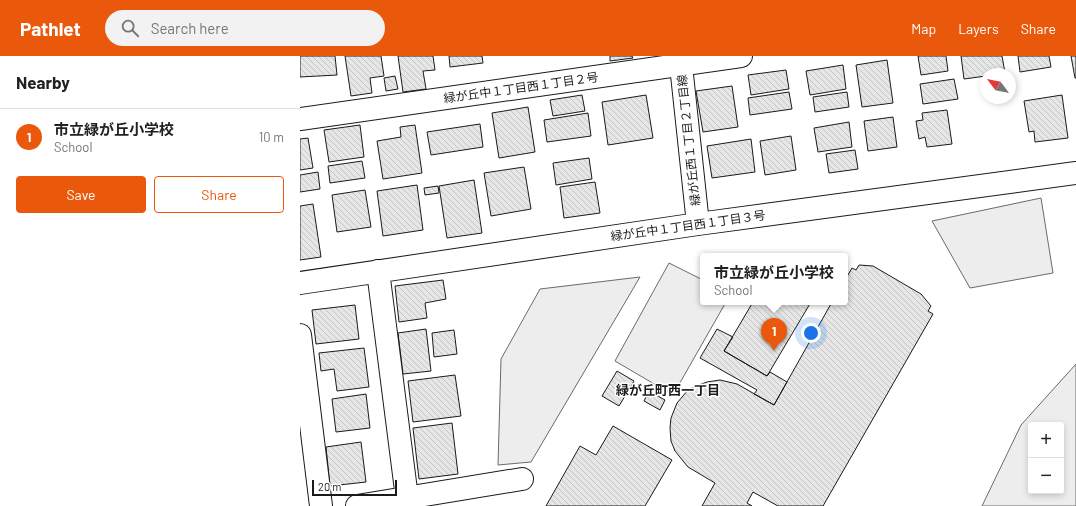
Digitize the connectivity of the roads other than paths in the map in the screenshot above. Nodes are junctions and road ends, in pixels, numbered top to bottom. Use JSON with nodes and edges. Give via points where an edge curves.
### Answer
{"nodes":[{"id":1,"x":741,"y":56,"type":"edge"},
{"id":2,"x":680,"y":60,"type":"edge"},
{"id":3,"x":300,"y":119,"type":"edge"},
{"id":4,"x":1076,"y":173,"type":"edge"},
{"id":5,"x":698,"y":224,"type":"junction"},
{"id":6,"x":378,"y":271,"type":"junction"},
{"id":7,"x":300,"y":283,"type":"edge"},
{"id":8,"x":300,"y":335,"type":"edge"},
{"id":9,"x":522,"y":479,"type":"dead end"},
{"id":10,"x":408,"y":502,"type":"edge"},
{"id":11,"x":321,"y":506,"type":"edge"},
{"id":12,"x":357,"y":506,"type":"edge"}],
"edges":[{"from":1,"to":2,"type":"street","name":"緑が丘中１丁目西１丁目２号"},
{"from":2,"to":3,"type":"street","name":"緑が丘中１丁目西１丁目２号"},
{"from":2,"to":5,"type":"street","name":"緑が丘西１丁目２丁目線"},
{"from":4,"to":5,"type":"street","name":"緑が丘中１丁目西１丁目３号"},
{"from":5,"to":6,"type":"street","name":"緑が丘中１丁目西１丁目３号"},
{"from":6,"to":7,"type":"street","name":"緑が丘中１丁目西１丁目３号"},
{"from":6,"to":10,"type":"street"},
{"from":8,"to":11,"type":"street"},
{"from":9,"to":10,"type":"street"},
{"from":10,"to":12,"type":"street"}]}
